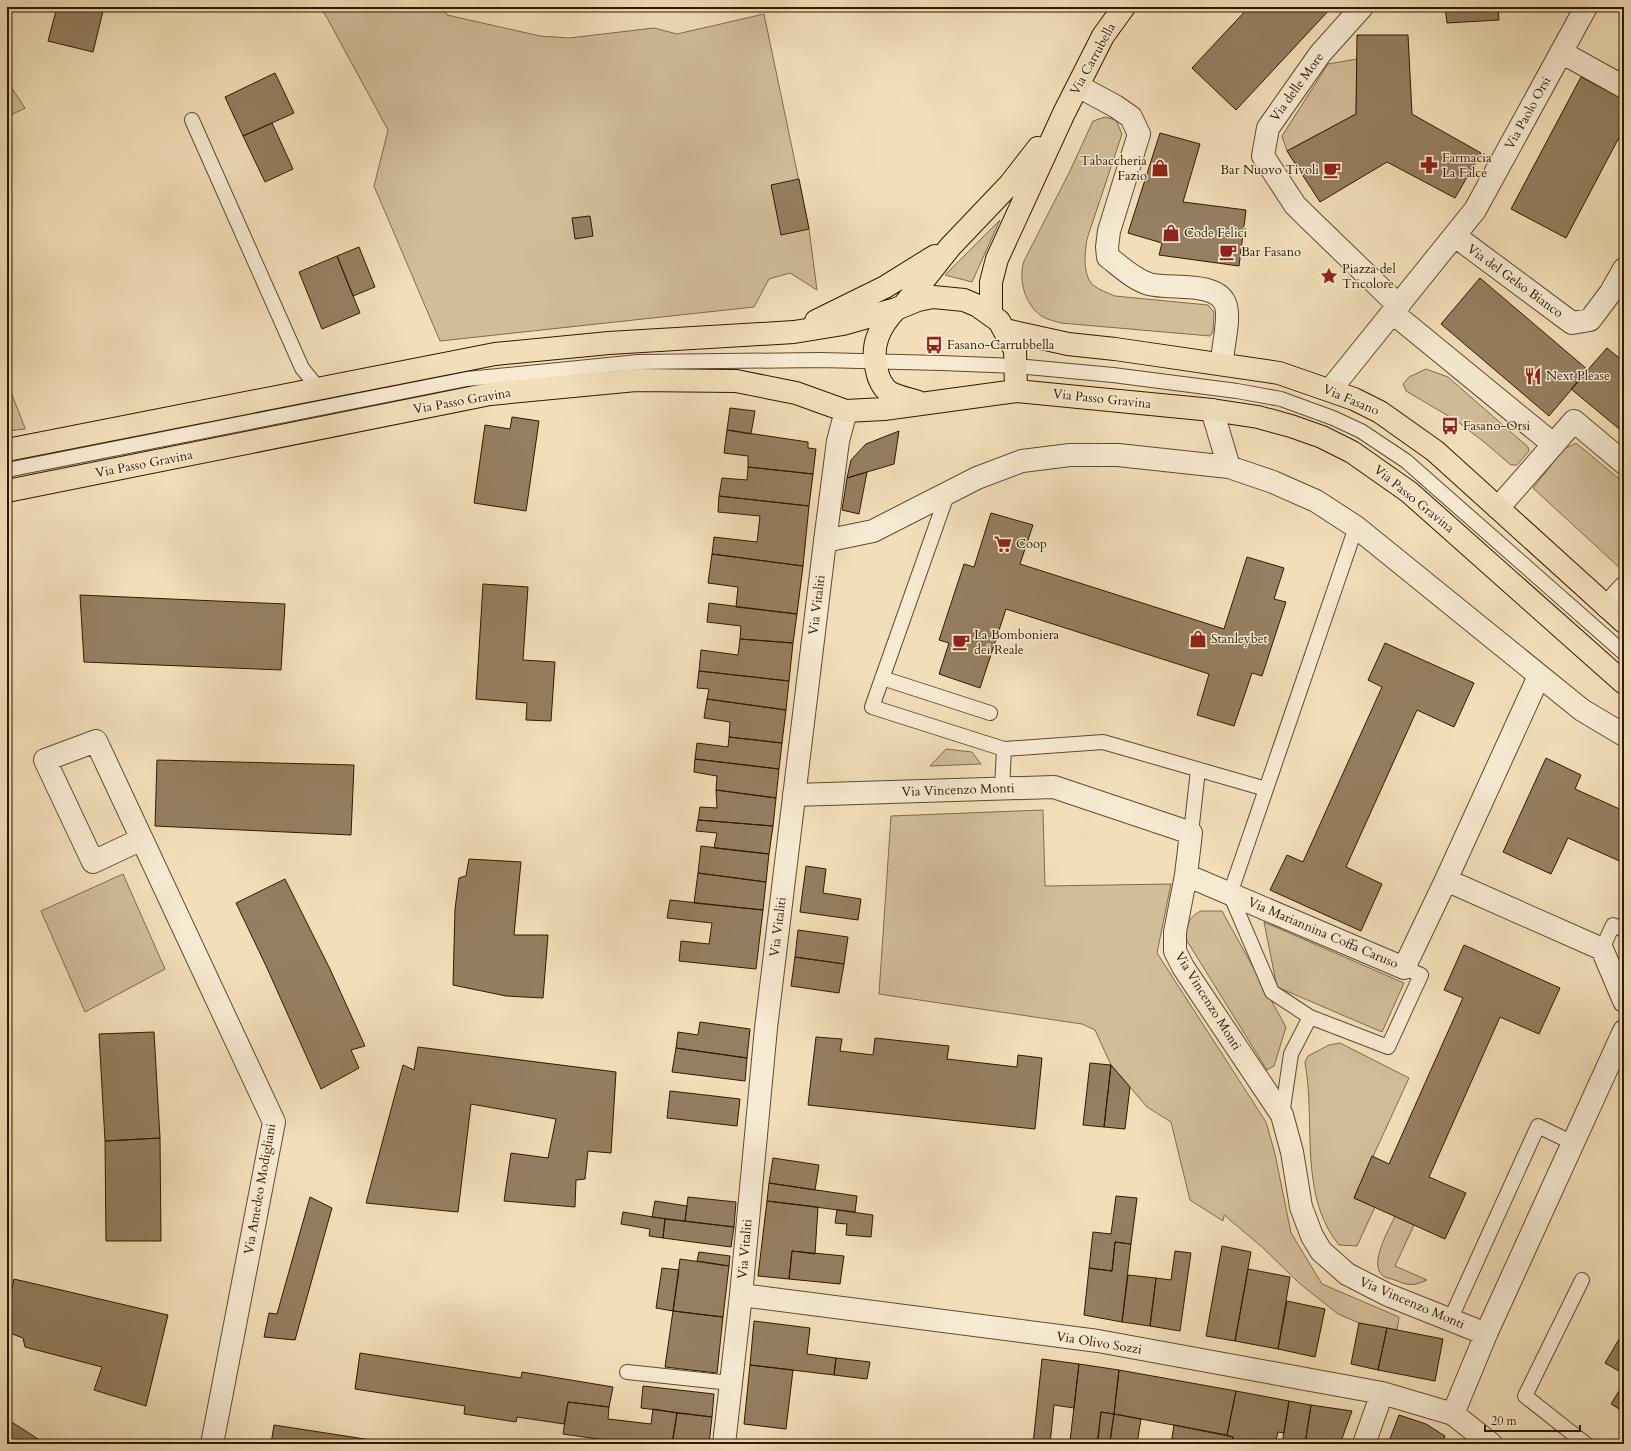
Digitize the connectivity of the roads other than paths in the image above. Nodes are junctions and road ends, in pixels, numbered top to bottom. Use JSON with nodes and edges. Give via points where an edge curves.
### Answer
{"nodes":[{"id":1,"x":1124,"y":7,"type":"edge"},
{"id":2,"x":1362,"y":7,"type":"edge"},
{"id":3,"x":1586,"y":7,"type":"edge"},
{"id":4,"x":1561,"y":52,"type":"junction"},
{"id":5,"x":1078,"y":86,"type":"junction"},
{"id":6,"x":1624,"y":87,"type":"edge"},
{"id":7,"x":1064,"y":113,"type":"junction"},
{"id":8,"x":192,"y":120,"type":"dead end"},
{"id":9,"x":1455,"y":236,"type":"junction"},
{"id":10,"x":950,"y":247,"type":"junction"},
{"id":11,"x":1624,"y":269,"type":"edge"},
{"id":12,"x":1617,"y":298,"type":"edge"},
{"id":13,"x":900,"y":307,"type":"junction"},
{"id":14,"x":1396,"y":310,"type":"junction"},
{"id":15,"x":998,"y":323,"type":"junction"},
{"id":16,"x":794,"y":332,"type":"junction"},
{"id":17,"x":874,"y":363,"type":"junction"},
{"id":18,"x":1222,"y":364,"type":"junction"},
{"id":19,"x":1016,"y":366,"type":"junction"},
{"id":20,"x":318,"y":388,"type":"junction"},
{"id":21,"x":1330,"y":390,"type":"junction"},
{"id":22,"x":1016,"y":391,"type":"junction"},
{"id":23,"x":920,"y":403,"type":"junction"},
{"id":24,"x":1212,"y":410,"type":"junction"},
{"id":25,"x":846,"y":411,"type":"junction"},
{"id":26,"x":1552,"y":444,"type":"junction"},
{"id":27,"x":7,"y":450,"type":"edge"},
{"id":28,"x":1624,"y":463,"type":"edge"},
{"id":29,"x":1229,"y":467,"type":"junction"},
{"id":30,"x":7,"y":470,"type":"edge"},
{"id":31,"x":7,"y":491,"type":"edge"},
{"id":32,"x":947,"y":495,"type":"junction"},
{"id":33,"x":1498,"y":508,"type":"junction"},
{"id":34,"x":1356,"y":527,"type":"junction"},
{"id":35,"x":825,"y":541,"type":"junction"},
{"id":36,"x":1624,"y":588,"type":"edge"},
{"id":37,"x":1607,"y":607,"type":"junction"},
{"id":38,"x":1624,"y":622,"type":"edge"},
{"id":39,"x":1624,"y":653,"type":"edge"},
{"id":40,"x":1539,"y":676,"type":"junction"},
{"id":41,"x":882,"y":678,"type":"junction"},
{"id":42,"x":1624,"y":683,"type":"edge"},
{"id":43,"x":990,"y":713,"type":"dead end"},
{"id":44,"x":1624,"y":735,"type":"edge"},
{"id":45,"x":1004,"y":748,"type":"junction"},
{"id":46,"x":1198,"y":770,"type":"junction"},
{"id":47,"x":1002,"y":789,"type":"junction"},
{"id":48,"x":1266,"y":789,"type":"junction"},
{"id":49,"x":794,"y":795,"type":"junction"},
{"id":50,"x":1191,"y":833,"type":"junction"},
{"id":51,"x":142,"y":839,"type":"junction"},
{"id":52,"x":1186,"y":875,"type":"junction"},
{"id":53,"x":1446,"y":880,"type":"junction"},
{"id":54,"x":1230,"y":894,"type":"junction"},
{"id":55,"x":1624,"y":930,"type":"edge"},
{"id":56,"x":1602,"y":949,"type":"junction"},
{"id":57,"x":1404,"y":968,"type":"junction"},
{"id":58,"x":1624,"y":1001,"type":"edge"},
{"id":59,"x":1310,"y":1017,"type":"junction"},
{"id":60,"x":1624,"y":1031,"type":"edge"},
{"id":61,"x":1282,"y":1115,"type":"junction"},
{"id":62,"x":1573,"y":1143,"type":"junction"},
{"id":63,"x":1582,"y":1280,"type":"dead end"},
{"id":64,"x":741,"y":1295,"type":"junction"},
{"id":65,"x":1450,"y":1320,"type":"junction"},
{"id":66,"x":1486,"y":1334,"type":"junction"},
{"id":67,"x":627,"y":1372,"type":"dead end"},
{"id":68,"x":731,"y":1383,"type":"junction"},
{"id":69,"x":1382,"y":1393,"type":"junction"},
{"id":70,"x":1453,"y":1414,"type":"junction"},
{"id":71,"x":212,"y":1444,"type":"edge"},
{"id":72,"x":724,"y":1444,"type":"edge"},
{"id":73,"x":1364,"y":1444,"type":"edge"},
{"id":74,"x":1491,"y":1444,"type":"edge"},
{"id":75,"x":1586,"y":1444,"type":"edge"}],
"edges":[{"from":1,"to":5,"type":"main road","name":"Via Carrubella","via":[[1103,36]]},
{"from":2,"to":14,"type":"street","name":"Via delle More","via":[[1320,54],[1268,128],[1263,156],[1295,205]]},
{"from":3,"to":4,"type":"street","name":"Via Paolo Orsi"},
{"from":4,"to":6,"type":"street"},
{"from":4,"to":9,"type":"street","name":"Via Paolo Orsi","via":[[1475,210]]},
{"from":5,"to":7,"type":"main road","name":"Via Carrubella"},
{"from":5,"to":18,"type":"street","via":[[1131,117],[1139,134],[1109,231],[1106,247],[1108,257],[1132,276],[1148,284],[1211,290],[1221,297],[1226,307]]},
{"from":7,"to":10,"type":"main road","via":[[1010,184]]},
{"from":7,"to":15,"type":"main road","via":[[998,259],[991,282]]},
{"from":8,"to":20,"type":"lane","via":[[302,368]]},
{"from":9,"to":12,"type":"street","name":"Via del Gelso Bianco","via":[[1572,323],[1590,320]]},
{"from":9,"to":14,"type":"street","name":"Via Paolo Orsi"},
{"from":10,"to":13,"type":"main road"},
{"from":10,"to":16,"type":"main road","via":[[885,287]]},
{"from":11,"to":12,"type":"street","name":"Via del Gelso Bianco"},
{"from":13,"to":15,"type":"main road","via":[[933,297],[949,297],[978,306]]},
{"from":13,"to":16,"type":"main road","via":[[843,324]]},
{"from":13,"to":17,"type":"main road","via":[[879,331],[874,345]]},
{"from":14,"to":21,"type":"street","name":"Via Paolo Orsi"},
{"from":14,"to":26,"type":"street","name":"Via delle More"},
{"from":15,"to":18,"type":"main road","name":"Via Fasano","via":[[1068,344]]},
{"from":15,"to":19,"type":"main road","via":[[1015,350]]},
{"from":16,"to":20,"type":"main road","via":[[609,343],[496,354]]},
{"from":17,"to":19,"type":"lane"},
{"from":17,"to":23,"type":"main road","via":[[879,379],[888,391]]},
{"from":17,"to":30,"type":"lane","via":[[820,360],[638,362],[467,378]]},
{"from":18,"to":21,"type":"main road","name":"Via Fasano","via":[[1279,373]]},
{"from":19,"to":22,"type":"main road"},
{"from":19,"to":39,"type":"lane","via":[[1113,375],[1281,399],[1361,431],[1406,461]]},
{"from":20,"to":27,"type":"main road"},
{"from":21,"to":33,"type":"main road","name":"Via Fasano","via":[[1380,412],[1407,430],[1435,451]]},
{"from":22,"to":23,"type":"main road","name":"Via Passo Gravina"},
{"from":22,"to":24,"type":"main road","name":"Via Passo Gravina"},
{"from":23,"to":25,"type":"main road","name":"Via Passo Gravina"},
{"from":24,"to":29,"type":"street"},
{"from":24,"to":42,"type":"main road","name":"Via Passo Gravina","via":[[1265,419],[1322,437],[1382,471]]},
{"from":25,"to":31,"type":"main road","name":"Via Passo Gravina","via":[[796,393],[736,381],[636,380],[490,394]]},
{"from":25,"to":35,"type":"street","name":"Via Vitaliti","via":[[838,441]]},
{"from":26,"to":28,"type":"street","via":[[1574,420]]},
{"from":26,"to":33,"type":"street"},
{"from":29,"to":32,"type":"street","via":[[1118,455],[1070,455],[1022,462],[977,478]]},
{"from":29,"to":34,"type":"street","via":[[1273,482],[1316,502]]},
{"from":32,"to":35,"type":"street","via":[[873,531]]},
{"from":32,"to":41,"type":"lane"},
{"from":33,"to":37,"type":"main road","name":"Via Fasano"},
{"from":34,"to":40,"type":"street"},
{"from":34,"to":48,"type":"lane"},
{"from":35,"to":49,"type":"street","name":"Via Vitaliti"},
{"from":36,"to":37,"type":"street"},
{"from":37,"to":38,"type":"main road","name":"Via Fasano"},
{"from":40,"to":44,"type":"street","via":[[1582,710]]},
{"from":40,"to":53,"type":"street","name":"Via Mariannina Coffa Caruso"},
{"from":41,"to":43,"type":"lane"},
{"from":41,"to":45,"type":"lane","via":[[872,706]]},
{"from":45,"to":46,"type":"lane","via":[[1103,742]]},
{"from":45,"to":47,"type":"lane"},
{"from":46,"to":48,"type":"lane"},
{"from":46,"to":50,"type":"lane"},
{"from":47,"to":49,"type":"street","name":"Via Vincenzo Monti"},
{"from":47,"to":50,"type":"street","name":"Via Vincenzo Monti","via":[[1054,787]]},
{"from":48,"to":54,"type":"lane"},
{"from":49,"to":64,"type":"street","name":"Via Vitaliti","via":[[766,1028]]},
{"from":50,"to":52,"type":"street","name":"Via Vincenzo Monti"},
{"from":51,"to":51,"type":"street","name":"Via Amedeo Modigliani","via":[[96,741],[45,760],[93,862]]},
{"from":51,"to":71,"type":"street","name":"Via Amedeo Modigliani","via":[[274,1122]]},
{"from":52,"to":54,"type":"street","name":"Via Mariannina Coffa Caruso"},
{"from":52,"to":61,"type":"street","name":"Via Vincenzo Monti","via":[[1174,932],[1175,951],[1183,967]]},
{"from":53,"to":56,"type":"street"},
{"from":53,"to":57,"type":"street","name":"Via Mariannina Coffa Caruso"},
{"from":54,"to":57,"type":"street","name":"Via Mariannina Coffa Caruso"},
{"from":54,"to":59,"type":"lane","via":[[1272,992]]},
{"from":55,"to":56,"type":"lane","via":[[1613,925]]},
{"from":56,"to":58,"type":"street"},
{"from":57,"to":59,"type":"lane","via":[[1421,975],[1388,1047]]},
{"from":59,"to":61,"type":"lane","via":[[1291,1054]]},
{"from":60,"to":62,"type":"street"},
{"from":61,"to":65,"type":"street","name":"Via Vincenzo Monti","via":[[1302,1206],[1312,1236],[1321,1251],[1347,1274],[1388,1295]]},
{"from":62,"to":65,"type":"lane","via":[[1538,1126]]},
{"from":62,"to":66,"type":"street"},
{"from":63,"to":75,"type":"lane","via":[[1525,1396]]},
{"from":64,"to":68,"type":"street","name":"Via Vitaliti"},
{"from":64,"to":69,"type":"street","name":"Via Olivo Sozzi","via":[[1098,1341]]},
{"from":65,"to":66,"type":"street","name":"Via Vincenzo Monti"},
{"from":66,"to":70,"type":"street"},
{"from":67,"to":68,"type":"lane"},
{"from":68,"to":72,"type":"street","name":"Via Vitaliti"},
{"from":69,"to":70,"type":"street","name":"Via Olivo Sozzi"},
{"from":69,"to":73,"type":"street"},
{"from":70,"to":74,"type":"street"}]}
